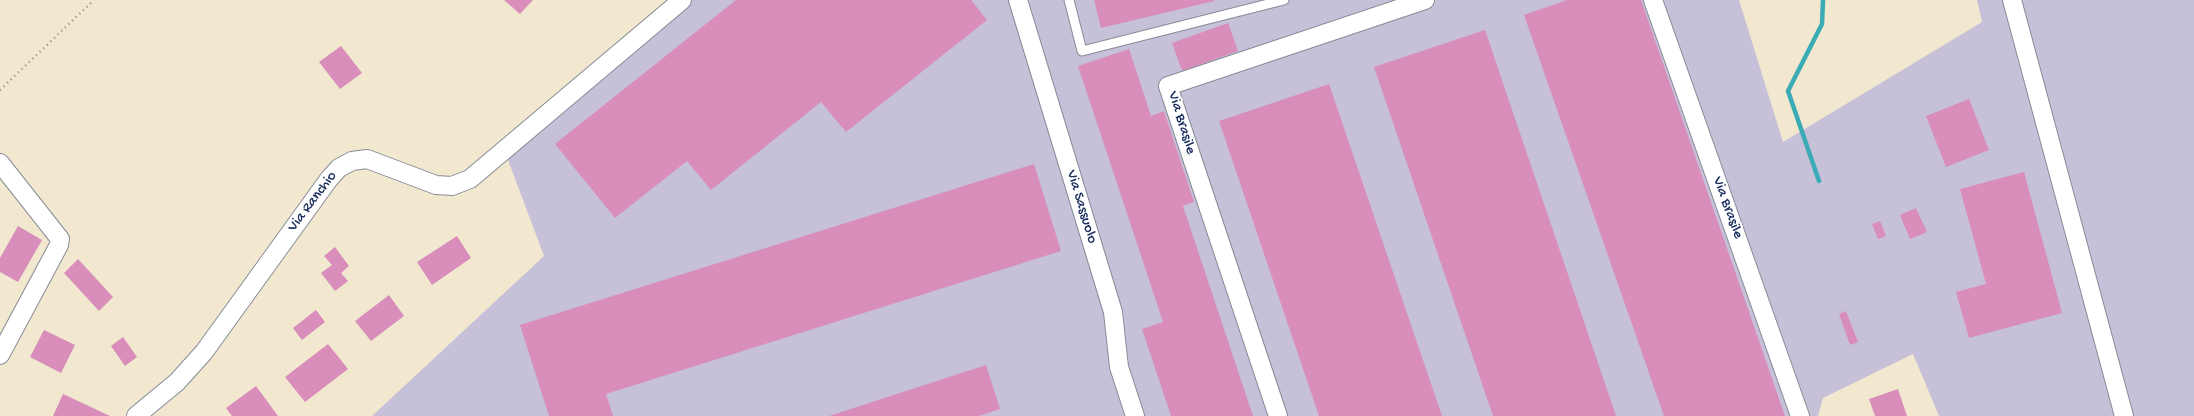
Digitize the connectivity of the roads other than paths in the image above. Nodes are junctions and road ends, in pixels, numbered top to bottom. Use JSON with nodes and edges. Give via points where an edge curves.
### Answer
{"nodes":[{"id":1,"x":682,"y":0,"type":"edge"},
{"id":2,"x":1018,"y":0,"type":"edge"},
{"id":3,"x":1069,"y":0,"type":"edge"},
{"id":4,"x":1284,"y":0,"type":"edge"},
{"id":5,"x":1425,"y":0,"type":"edge"},
{"id":6,"x":1653,"y":0,"type":"edge"},
{"id":7,"x":2012,"y":0,"type":"edge"},
{"id":8,"x":0,"y":163,"type":"edge"},
{"id":9,"x":0,"y":355,"type":"edge"},
{"id":10,"x":136,"y":416,"type":"edge"},
{"id":11,"x":1134,"y":416,"type":"edge"},
{"id":12,"x":1278,"y":416,"type":"edge"},
{"id":13,"x":1800,"y":416,"type":"edge"},
{"id":14,"x":2124,"y":416,"type":"edge"}],
"edges":[{"from":1,"to":10,"type":"street","name":"Via Ranchio","via":[[470,179],[452,186],[436,185],[367,159],[352,161],[340,168],[329,178],[204,352],[177,382]]},
{"from":2,"to":11,"type":"street","name":"Via Sassuolo","via":[[1114,312],[1119,367]]},
{"from":3,"to":4,"type":"lane","via":[[1082,51]]},
{"from":5,"to":12,"type":"street","name":"Via Brasile","via":[[1168,86]]},
{"from":6,"to":13,"type":"street","name":"Via Brasile"},
{"from":7,"to":14,"type":"street"},
{"from":8,"to":9,"type":"street","via":[[60,239]]}]}
